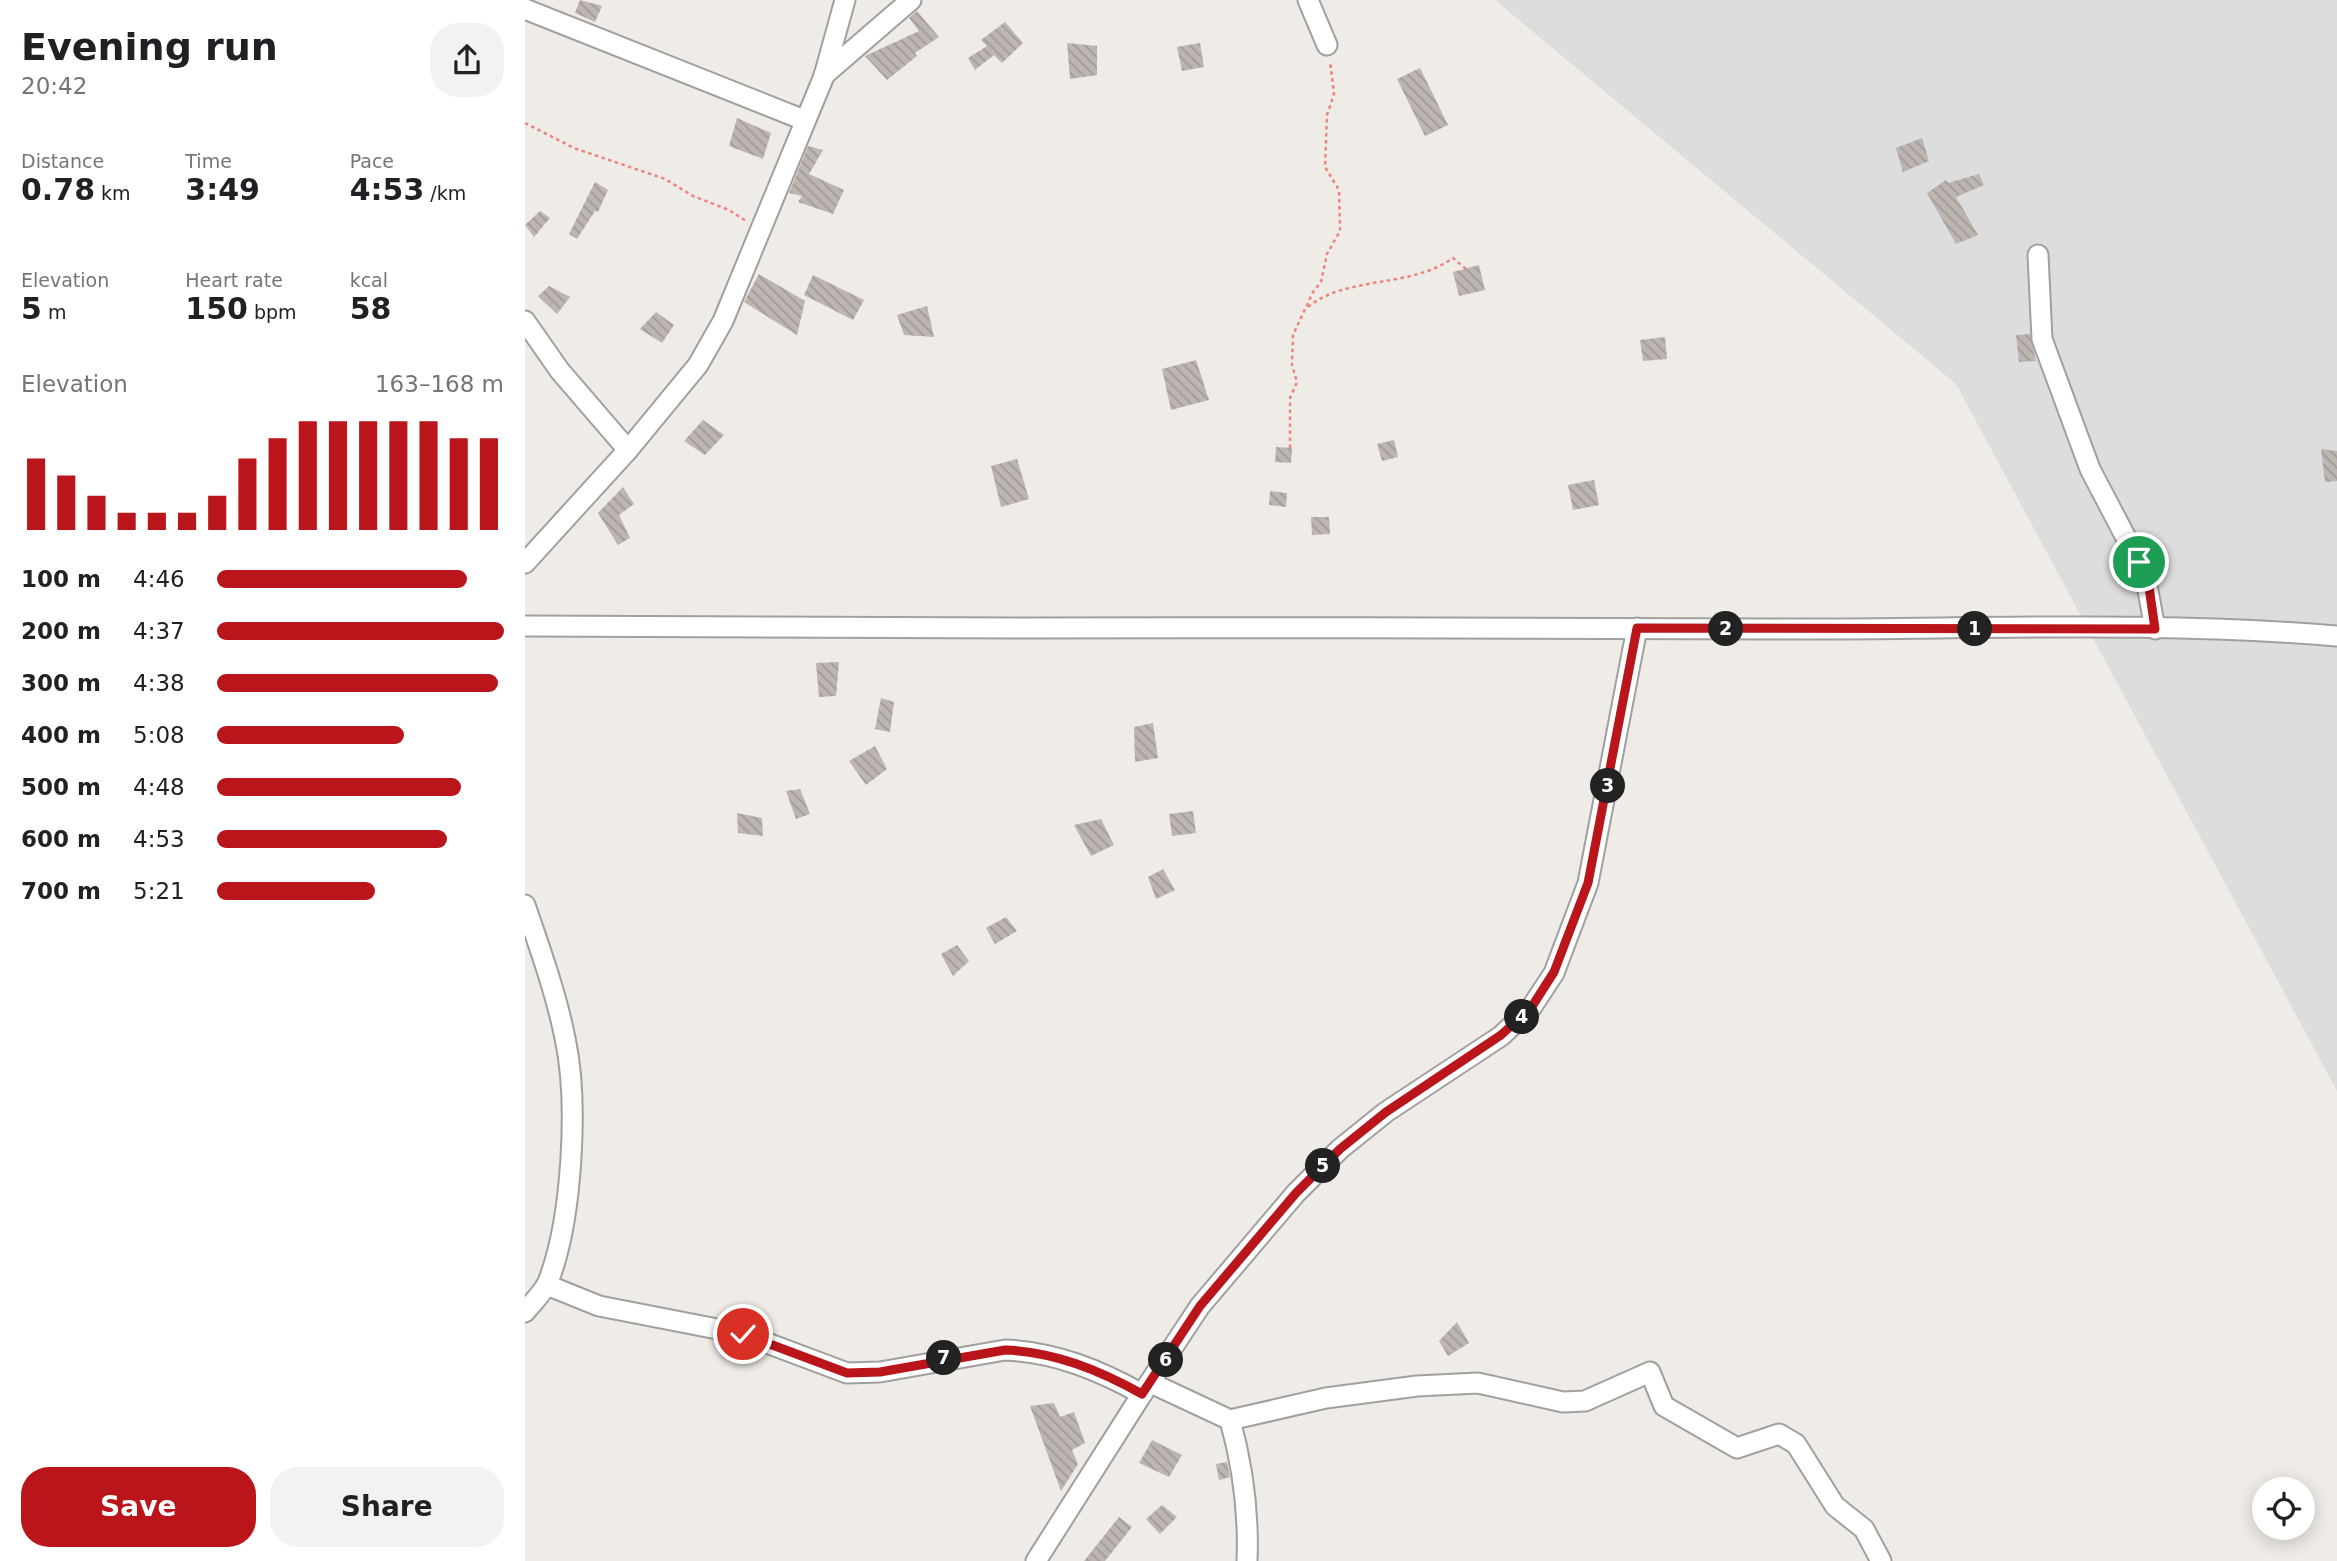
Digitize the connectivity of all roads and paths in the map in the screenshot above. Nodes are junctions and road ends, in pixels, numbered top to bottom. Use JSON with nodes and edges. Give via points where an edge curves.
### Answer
{"nodes":[{"id":1,"x":845,"y":0,"type":"edge"},
{"id":2,"x":911,"y":0,"type":"edge"},
{"id":3,"x":1308,"y":0,"type":"edge"},
{"id":4,"x":525,"y":9,"type":"edge"},
{"id":5,"x":1327,"y":45,"type":"joint"},
{"id":6,"x":824,"y":76,"type":"junction"},
{"id":7,"x":804,"y":120,"type":"junction"},
{"id":8,"x":525,"y":123,"type":"edge"},
{"id":9,"x":760,"y":231,"type":"junction"},
{"id":10,"x":2038,"y":255,"type":"dead end"},
{"id":11,"x":1466,"y":269,"type":"dead end"},
{"id":12,"x":1305,"y":309,"type":"junction"},
{"id":13,"x":525,"y":321,"type":"edge"},
{"id":14,"x":1290,"y":448,"type":"dead end"},
{"id":15,"x":628,"y":450,"type":"junction"},
{"id":16,"x":525,"y":562,"type":"edge"},
{"id":17,"x":525,"y":625,"type":"edge"},
{"id":18,"x":1637,"y":628,"type":"junction"},
{"id":19,"x":2155,"y":629,"type":"junction"},
{"id":20,"x":2337,"y":636,"type":"edge"},
{"id":21,"x":525,"y":905,"type":"edge"},
{"id":22,"x":547,"y":1285,"type":"junction"},
{"id":23,"x":525,"y":1312,"type":"edge"},
{"id":24,"x":1147,"y":1389,"type":"junction"},
{"id":25,"x":1230,"y":1420,"type":"junction"},
{"id":26,"x":1036,"y":1561,"type":"edge"},
{"id":27,"x":1247,"y":1561,"type":"edge"},
{"id":28,"x":1881,"y":1561,"type":"edge"}],
"edges":[{"from":1,"to":6,"type":"street"},
{"from":2,"to":6,"type":"street"},
{"from":3,"to":5,"type":"street"},
{"from":4,"to":7,"type":"street"},
{"from":5,"to":12,"type":"path","via":[[1335,94],[1327,115],[1325,167],[1339,190],[1341,231]]},
{"from":6,"to":7,"type":"street"},
{"from":7,"to":9,"type":"street"},
{"from":8,"to":9,"type":"path","via":[[583,152],[665,180],[730,210]]},
{"from":9,"to":15,"type":"street","via":[[723,321],[698,365]]},
{"from":10,"to":19,"type":"street","via":[[2042,339],[2090,468],[2145,574]]},
{"from":11,"to":12,"type":"path","via":[[1453,258],[1402,279],[1324,294]]},
{"from":12,"to":14,"type":"path","via":[[1293,335],[1292,365],[1297,382],[1290,398]]},
{"from":13,"to":15,"type":"street","via":[[560,372]]},
{"from":15,"to":16,"type":"street"},
{"from":17,"to":18,"type":"street","via":[[939,630]]},
{"from":18,"to":19,"type":"street"},
{"from":18,"to":24,"type":"street","via":[[1588,883],[1554,972],[1531,1008],[1501,1035],[1386,1112],[1317,1172],[1200,1306]]},
{"from":19,"to":20,"type":"street","via":[[2255,628]]},
{"from":21,"to":22,"type":"street","via":[[553,986],[571,1086],[569,1170],[559,1244]]},
{"from":22,"to":23,"type":"street"},
{"from":22,"to":24,"type":"street","via":[[599,1306],[743,1334],[847,1373],[1024,1351]]},
{"from":24,"to":25,"type":"street"},
{"from":24,"to":26,"type":"street"},
{"from":25,"to":27,"type":"street","via":[[1246,1499]]},
{"from":25,"to":28,"type":"street","via":[[1326,1398],[1429,1385],[1478,1383],[1563,1402],[1585,1401],[1650,1372],[1664,1406],[1737,1448],[1779,1434],[1796,1444],[1835,1506],[1864,1530]]}]}
